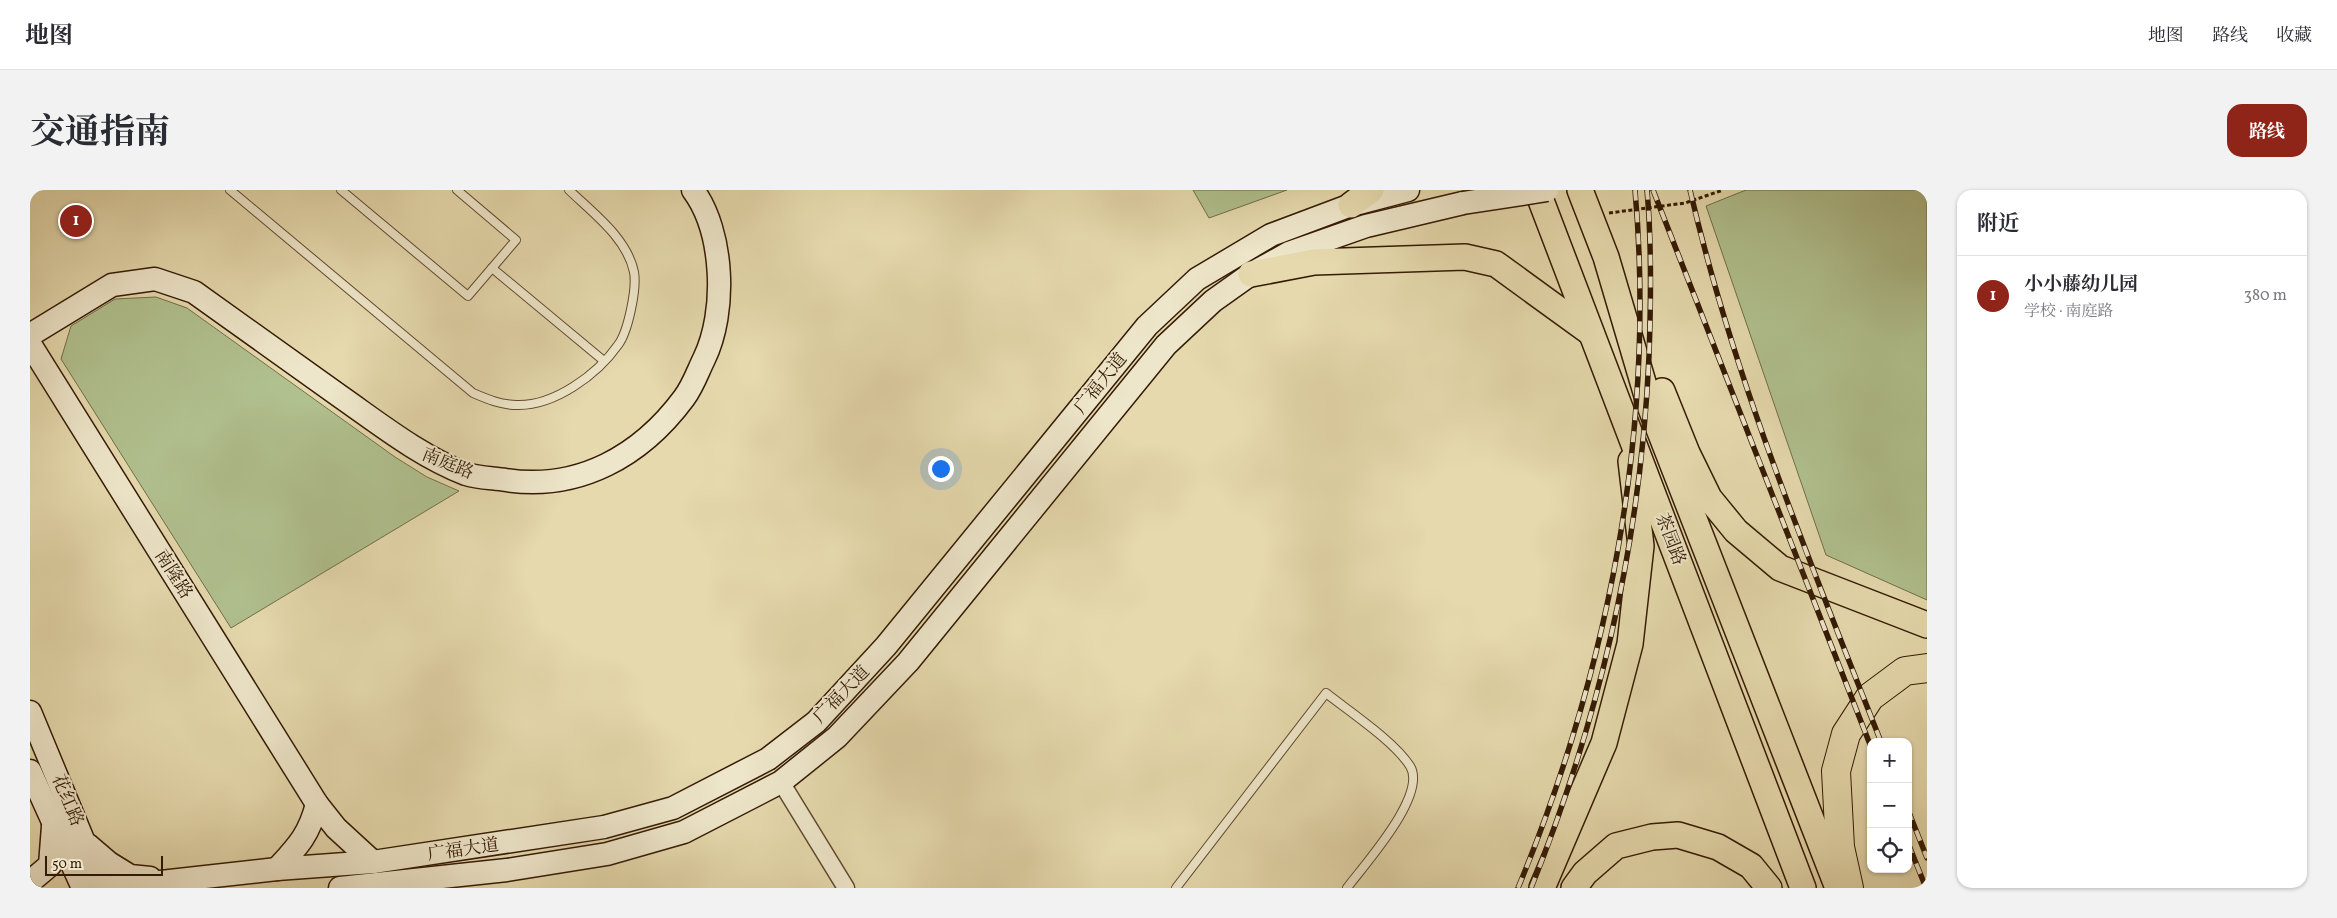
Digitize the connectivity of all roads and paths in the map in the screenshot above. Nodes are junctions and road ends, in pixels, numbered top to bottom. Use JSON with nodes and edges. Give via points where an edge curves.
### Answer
{"nodes":[{"id":1,"x":230,"y":190,"type":"edge"},
{"id":2,"x":341,"y":190,"type":"edge"},
{"id":3,"x":457,"y":190,"type":"edge"},
{"id":4,"x":569,"y":190,"type":"edge"},
{"id":5,"x":693,"y":190,"type":"edge"},
{"id":6,"x":1371,"y":190,"type":"edge"},
{"id":7,"x":1408,"y":190,"type":"edge"},
{"id":8,"x":1537,"y":190,"type":"edge"},
{"id":9,"x":1547,"y":190,"type":"edge"},
{"id":10,"x":1580,"y":190,"type":"edge"},
{"id":11,"x":1723,"y":190,"type":"edge"},
{"id":12,"x":1352,"y":205,"type":"junction"},
{"id":13,"x":1609,"y":213,"type":"dead end"},
{"id":14,"x":1606,"y":257,"type":"junction"},
{"id":15,"x":492,"y":268,"type":"junction"},
{"id":16,"x":1251,"y":274,"type":"junction"},
{"id":17,"x":1591,"y":333,"type":"junction"},
{"id":18,"x":30,"y":335,"type":"edge"},
{"id":19,"x":30,"y":344,"type":"edge"},
{"id":20,"x":604,"y":361,"type":"junction"},
{"id":21,"x":1627,"y":424,"type":"junction"},
{"id":22,"x":1927,"y":626,"type":"edge"},
{"id":23,"x":1927,"y":668,"type":"edge"},
{"id":24,"x":30,"y":712,"type":"edge"},
{"id":25,"x":30,"y":771,"type":"edge"},
{"id":26,"x":781,"y":782,"type":"junction"},
{"id":27,"x":317,"y":804,"type":"junction"},
{"id":28,"x":54,"y":822,"type":"junction"},
{"id":29,"x":86,"y":843,"type":"junction"},
{"id":30,"x":373,"y":862,"type":"junction"},
{"id":31,"x":277,"y":869,"type":"junction"},
{"id":32,"x":173,"y":880,"type":"junction"},
{"id":33,"x":30,"y":882,"type":"edge"},
{"id":34,"x":83,"y":888,"type":"edge"},
{"id":35,"x":105,"y":888,"type":"edge"},
{"id":36,"x":340,"y":888,"type":"edge"},
{"id":37,"x":846,"y":888,"type":"edge"},
{"id":38,"x":1176,"y":888,"type":"edge"},
{"id":39,"x":1347,"y":888,"type":"edge"},
{"id":40,"x":1542,"y":888,"type":"edge"},
{"id":41,"x":1574,"y":888,"type":"edge"},
{"id":42,"x":1769,"y":888,"type":"edge"},
{"id":43,"x":1804,"y":888,"type":"edge"},
{"id":44,"x":1838,"y":888,"type":"edge"},
{"id":45,"x":1849,"y":888,"type":"edge"}],
"edges":[{"from":1,"to":20,"type":"lane","via":[[473,393],[499,403],[518,405],[545,400],[564,394]]},
{"from":2,"to":15,"type":"lane","via":[[468,296]]},
{"from":3,"to":15,"type":"lane","via":[[516,240]]},
{"from":4,"to":20,"type":"lane","via":[[608,228],[624,250],[634,272],[635,294],[627,321],[619,344]]},
{"from":5,"to":18,"type":"main road","name":"南庭路","via":[[715,241],[720,297],[709,349],[685,397],[650,436],[615,462],[571,479],[524,483],[468,475],[418,451],[194,292],[155,279],[112,285]]},
{"from":6,"to":12,"type":"main road"},
{"from":7,"to":12,"type":"main road","name":"广福大道"},
{"from":8,"to":17,"type":"main road","name":"茶园路"},
{"from":9,"to":16,"type":"main road","name":"广福大道","bridge":true,"via":[[1463,203],[1357,229],[1289,253]]},
{"from":10,"to":14,"type":"main road","name":"茶园路"},
{"from":11,"to":13,"type":"path","via":[[1685,203]]},
{"from":12,"to":30,"type":"main road","name":"广福大道","via":[[1271,235],[1197,279],[1147,326],[886,646],[816,722],[768,759],[673,808],[604,827]]},
{"from":14,"to":22,"type":"main road","via":[[1687,453],[1709,498],[1736,531],[1780,568]]},
{"from":14,"to":44,"type":"main road","name":"茶园路","via":[[1650,406]]},
{"from":15,"to":20,"type":"lane"},
{"from":16,"to":17,"type":"main road","via":[[1314,262],[1465,257],[1496,264]]},
{"from":16,"to":26,"type":"main road","name":"广福大道","via":[[1213,301],[1166,345],[908,662],[837,737]]},
{"from":17,"to":21,"type":"main road","name":"茶园路"},
{"from":19,"to":27,"type":"main road","name":"南隆路"},
{"from":21,"to":40,"type":"main road","via":[[1641,546],[1630,644],[1604,743]]},
{"from":21,"to":43,"type":"main road","name":"茶园路"},
{"from":23,"to":45,"type":"highway","via":[[1905,671],[1870,697],[1846,734],[1836,771],[1840,847]]},
{"from":24,"to":29,"type":"main road","name":"花红路"},
{"from":25,"to":28,"type":"main road","name":"花红路"},
{"from":26,"to":36,"type":"main road","name":"广福大道","via":[[684,832],[607,854],[507,870]]},
{"from":26,"to":37,"type":"street"},
{"from":27,"to":30,"type":"main road","name":"南隆路","via":[[336,828]]},
{"from":27,"to":31,"type":"main road","via":[[312,826]]},
{"from":28,"to":33,"type":"main road","via":[[50,865]]},
{"from":28,"to":34,"type":"main road","name":"花红路"},
{"from":29,"to":32,"type":"main road","via":[[130,876]]},
{"from":29,"to":35,"type":"main road","name":"花红路"},
{"from":30,"to":31,"type":"main road","name":"广福大道"},
{"from":31,"to":32,"type":"main road","name":"广福大道"},
{"from":32,"to":35,"type":"main road","name":"广福大道"},
{"from":38,"to":39,"type":"lane","via":[[1326,693],[1392,746],[1411,767],[1408,805]]},
{"from":41,"to":42,"type":"main road","via":[[1585,873],[1616,846],[1678,834],[1718,847],[1751,866]]}]}
